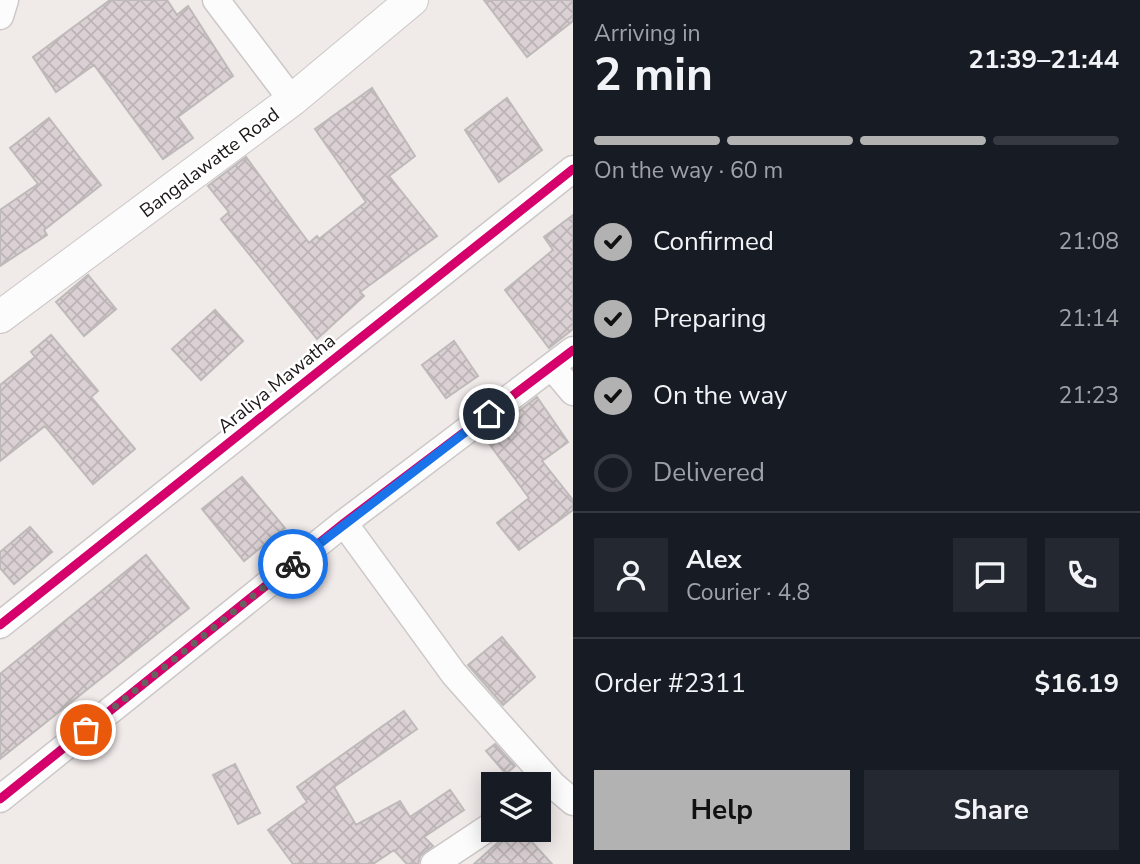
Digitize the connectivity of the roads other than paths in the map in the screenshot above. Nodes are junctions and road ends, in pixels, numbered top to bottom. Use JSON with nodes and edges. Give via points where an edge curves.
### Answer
{"nodes":[{"id":1,"x":5,"y":0,"type":"edge"},
{"id":2,"x":216,"y":0,"type":"edge"},
{"id":3,"x":412,"y":0,"type":"edge"},
{"id":4,"x":0,"y":16,"type":"edge"},
{"id":5,"x":292,"y":100,"type":"junction"},
{"id":6,"x":573,"y":169,"type":"edge"},
{"id":7,"x":0,"y":317,"type":"edge"},
{"id":8,"x":573,"y":350,"type":"edge"},
{"id":9,"x":552,"y":367,"type":"junction"},
{"id":10,"x":573,"y":392,"type":"edge"},
{"id":11,"x":344,"y":523,"type":"junction"},
{"id":12,"x":0,"y":625,"type":"edge"},
{"id":13,"x":532,"y":772,"type":"edge"},
{"id":14,"x":551,"y":791,"type":"edge"},
{"id":15,"x":0,"y":799,"type":"edge"},
{"id":16,"x":573,"y":802,"type":"edge"},
{"id":17,"x":481,"y":833,"type":"edge"},
{"id":18,"x":434,"y":864,"type":"edge"}],
"edges":[{"from":1,"to":4,"type":"street"},
{"from":2,"to":5,"type":"street"},
{"from":3,"to":5,"type":"street","name":"Bangalawatte Road"},
{"from":5,"to":7,"type":"street","name":"Bangalawatte Road"},
{"from":6,"to":12,"type":"street","name":"Araliya Mawatha"},
{"from":8,"to":9,"type":"street"},
{"from":9,"to":10,"type":"street"},
{"from":9,"to":11,"type":"street"},
{"from":11,"to":13,"type":"street"},
{"from":11,"to":15,"type":"street"},
{"from":14,"to":16,"type":"street"},
{"from":17,"to":18,"type":"street"}]}
